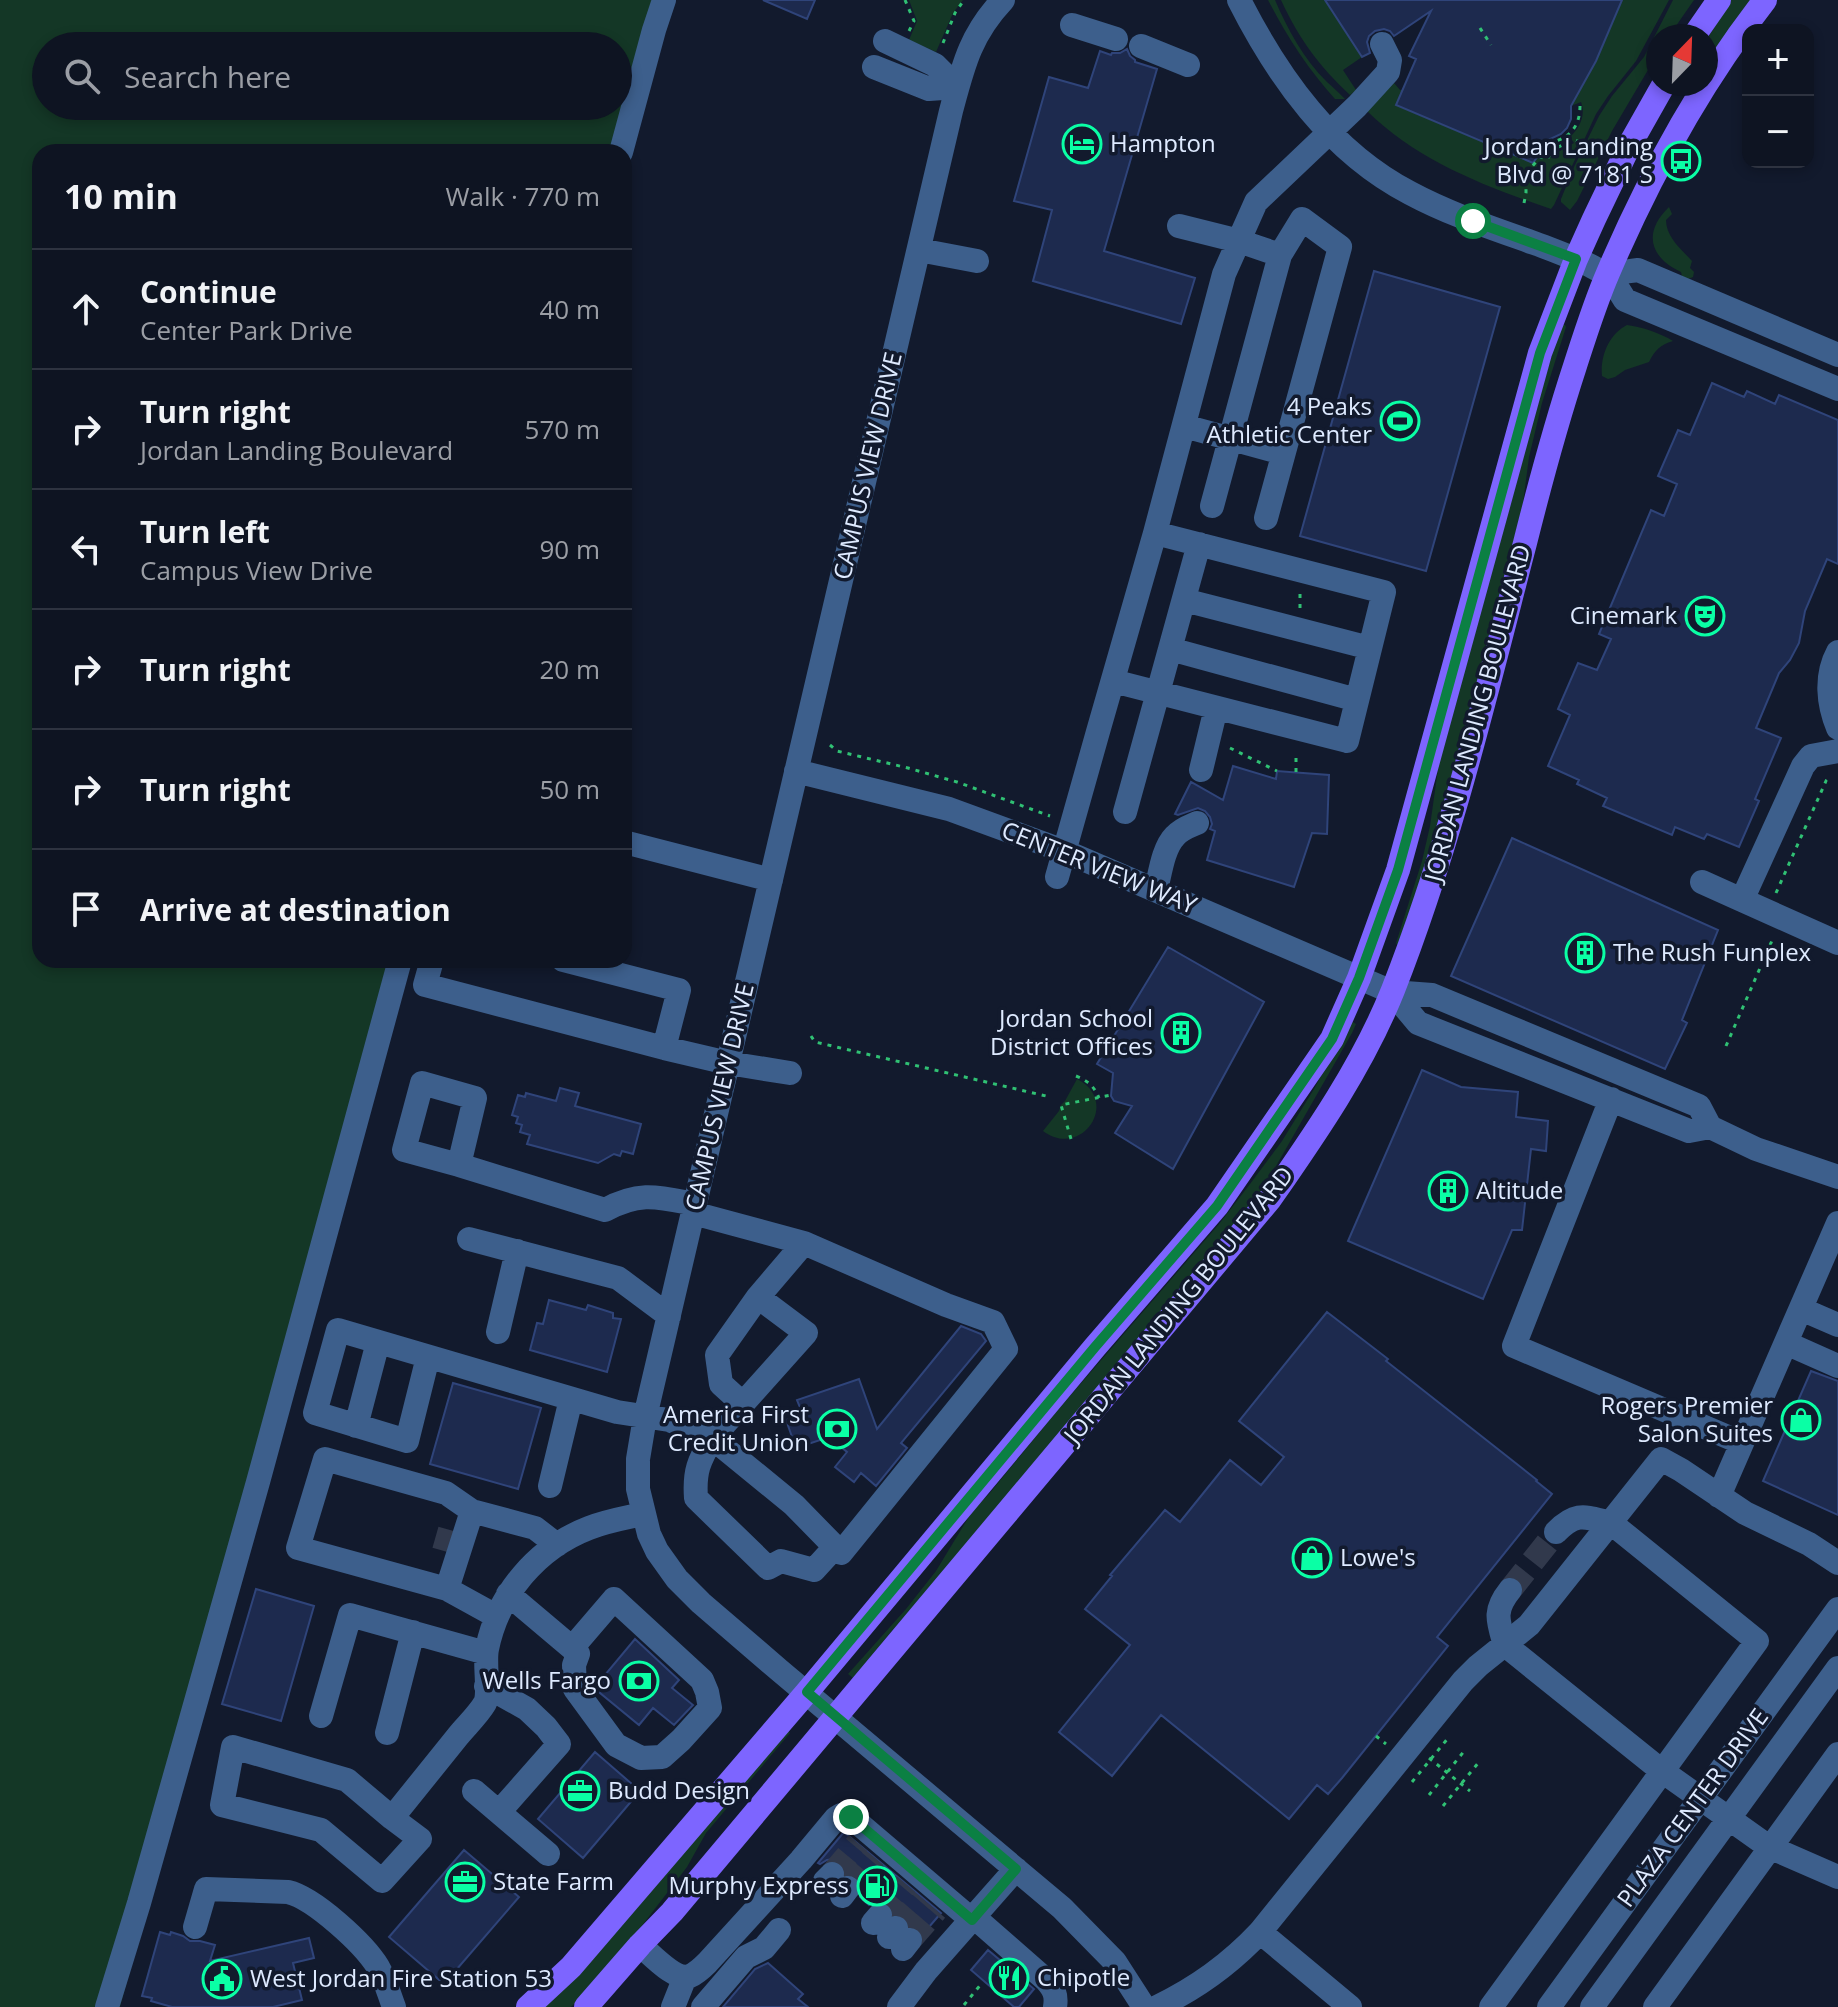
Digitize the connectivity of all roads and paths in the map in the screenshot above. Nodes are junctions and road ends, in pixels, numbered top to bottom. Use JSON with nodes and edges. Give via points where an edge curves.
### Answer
{"nodes":[{"id":1,"x":664,"y":0,"type":"edge"},
{"id":2,"x":905,"y":0,"type":"edge"},
{"id":3,"x":964,"y":0,"type":"edge"},
{"id":4,"x":1003,"y":0,"type":"edge"},
{"id":5,"x":1239,"y":0,"type":"edge"},
{"id":6,"x":1719,"y":0,"type":"edge"},
{"id":7,"x":1765,"y":0,"type":"edge"},
{"id":8,"x":1702,"y":24,"type":"edge"},
{"id":9,"x":1072,"y":25,"type":"dead end"},
{"id":10,"x":1480,"y":28,"type":"dead end"},
{"id":11,"x":909,"y":32,"type":"dead end"},
{"id":12,"x":1116,"y":39,"type":"dead end"},
{"id":13,"x":885,"y":41,"type":"dead end"},
{"id":14,"x":943,"y":42,"type":"dead end"},
{"id":15,"x":1382,"y":44,"type":"dead end"},
{"id":16,"x":1491,"y":45,"type":"dead end"},
{"id":17,"x":1141,"y":46,"type":"dead end"},
{"id":18,"x":1188,"y":65,"type":"dead end"},
{"id":19,"x":874,"y":67,"type":"dead end"},
{"id":20,"x":957,"y":87,"type":"junction"},
{"id":21,"x":1657,"y":96,"type":"edge"},
{"id":22,"x":1580,"y":106,"type":"dead end"},
{"id":23,"x":632,"y":111,"type":"edge"},
{"id":24,"x":1571,"y":119,"type":"dead end"},
{"id":25,"x":630,"y":120,"type":"edge"},
{"id":26,"x":1578,"y":121,"type":"junction"},
{"id":27,"x":1330,"y":132,"type":"junction"},
{"id":28,"x":1584,"y":143,"type":"dead end"},
{"id":29,"x":623,"y":144,"type":"edge"},
{"id":30,"x":1554,"y":149,"type":"junction"},
{"id":31,"x":1524,"y":203,"type":"dead end"},
{"id":32,"x":1179,"y":226,"type":"dead end"},
{"id":33,"x":1239,"y":241,"type":"junction"},
{"id":34,"x":919,"y":250,"type":"junction"},
{"id":35,"x":1280,"y":255,"type":"junction"},
{"id":36,"x":1576,"y":259,"type":"junction"},
{"id":37,"x":977,"y":261,"type":"dead end"},
{"id":38,"x":1608,"y":273,"type":"junction"},
{"id":39,"x":1838,"y":355,"type":"edge"},
{"id":40,"x":1838,"y":389,"type":"edge"},
{"id":41,"x":1184,"y":426,"type":"junction"},
{"id":42,"x":1230,"y":439,"type":"junction"},
{"id":43,"x":1283,"y":453,"type":"junction"},
{"id":44,"x":1212,"y":506,"type":"dead end"},
{"id":45,"x":1266,"y":518,"type":"dead end"},
{"id":46,"x":1155,"y":533,"type":"junction"},
{"id":47,"x":1199,"y":544,"type":"junction"},
{"id":48,"x":1184,"y":600,"type":"junction"},
{"id":49,"x":1370,"y":648,"type":"junction"},
{"id":50,"x":1170,"y":649,"type":"junction"},
{"id":51,"x":1838,"y":652,"type":"edge"},
{"id":52,"x":1113,"y":681,"type":"junction"},
{"id":53,"x":1158,"y":693,"type":"junction"},
{"id":54,"x":1357,"y":700,"type":"junction"},
{"id":55,"x":1216,"y":708,"type":"junction"},
{"id":56,"x":1838,"y":728,"type":"edge"},
{"id":57,"x":830,"y":745,"type":"dead end"},
{"id":58,"x":1838,"y":751,"type":"edge"},
{"id":59,"x":1201,"y":770,"type":"dead end"},
{"id":60,"x":796,"y":771,"type":"junction"},
{"id":61,"x":1125,"y":812,"type":"dead end"},
{"id":62,"x":1054,"y":818,"type":"dead end"},
{"id":63,"x":1197,"y":823,"type":"dead end"},
{"id":64,"x":632,"y":844,"type":"edge"},
{"id":65,"x":1064,"y":851,"type":"junction"},
{"id":66,"x":1057,"y":877,"type":"dead end"},
{"id":67,"x":771,"y":880,"type":"junction"},
{"id":68,"x":1702,"y":882,"type":"dead end"},
{"id":69,"x":1156,"y":890,"type":"junction"},
{"id":70,"x":1742,"y":900,"type":"junction"},
{"id":71,"x":1838,"y":943,"type":"edge"},
{"id":72,"x":398,"y":968,"type":"edge"},
{"id":73,"x":430,"y":968,"type":"edge"},
{"id":74,"x":594,"y":968,"type":"edge"},
{"id":75,"x":1359,"y":978,"type":"junction"},
{"id":76,"x":1392,"y":992,"type":"junction"},
{"id":77,"x":811,"y":1036,"type":"dead end"},
{"id":78,"x":664,"y":1048,"type":"junction"},
{"id":79,"x":847,"y":1049,"type":"junction"},
{"id":80,"x":892,"y":1051,"type":"dead end"},
{"id":81,"x":845,"y":1057,"type":"dead end"},
{"id":82,"x":890,"y":1060,"type":"junction"},
{"id":83,"x":728,"y":1063,"type":"junction"},
{"id":84,"x":941,"y":1071,"type":"junction"},
{"id":85,"x":790,"y":1073,"type":"dead end"},
{"id":86,"x":987,"y":1074,"type":"dead end"},
{"id":87,"x":1076,"y":1076,"type":"dead end"},
{"id":88,"x":939,"y":1079,"type":"dead end"},
{"id":89,"x":985,"y":1082,"type":"junction"},
{"id":90,"x":1111,"y":1095,"type":"dead end"},
{"id":91,"x":1046,"y":1096,"type":"dead end"},
{"id":92,"x":1099,"y":1098,"type":"junction"},
{"id":93,"x":1611,"y":1099,"type":"junction"},
{"id":94,"x":1710,"y":1127,"type":"junction"},
{"id":95,"x":1071,"y":1139,"type":"dead end"},
{"id":96,"x":459,"y":1165,"type":"dead end"},
{"id":97,"x":1838,"y":1177,"type":"edge"},
{"id":98,"x":694,"y":1208,"type":"junction"},
{"id":99,"x":1838,"y":1223,"type":"edge"},
{"id":100,"x":469,"y":1239,"type":"dead end"},
{"id":101,"x":804,"y":1243,"type":"junction"},
{"id":102,"x":517,"y":1251,"type":"junction"},
{"id":103,"x":758,"y":1297,"type":"junction"},
{"id":104,"x":1801,"y":1309,"type":"junction"},
{"id":105,"x":669,"y":1316,"type":"junction"},
{"id":106,"x":1838,"y":1325,"type":"edge"},
{"id":107,"x":498,"y":1332,"type":"dead end"},
{"id":108,"x":378,"y":1342,"type":"junction"},
{"id":109,"x":1786,"y":1343,"type":"junction"},
{"id":110,"x":428,"y":1357,"type":"junction"},
{"id":111,"x":1838,"y":1366,"type":"edge"},
{"id":112,"x":571,"y":1399,"type":"junction"},
{"id":113,"x":743,"y":1404,"type":"junction"},
{"id":114,"x":645,"y":1417,"type":"junction"},
{"id":115,"x":356,"y":1426,"type":"junction"},
{"id":116,"x":712,"y":1438,"type":"junction"},
{"id":117,"x":1742,"y":1443,"type":"junction"},
{"id":118,"x":550,"y":1486,"type":"dead end"},
{"id":119,"x":1719,"y":1496,"type":"junction"},
{"id":120,"x":643,"y":1514,"type":"junction"},
{"id":121,"x":1611,"y":1523,"type":"junction"},
{"id":122,"x":1556,"y":1532,"type":"tunnel mouth"},
{"id":123,"x":557,"y":1545,"type":"junction"},
{"id":124,"x":455,"y":1546,"type":"junction"},
{"id":125,"x":838,"y":1550,"type":"junction"},
{"id":126,"x":1838,"y":1563,"type":"edge"},
{"id":127,"x":1510,"y":1590,"type":"tunnel mouth"},
{"id":128,"x":502,"y":1605,"type":"junction"},
{"id":129,"x":1838,"y":1609,"type":"edge"},
{"id":130,"x":413,"y":1632,"type":"junction"},
{"id":131,"x":1505,"y":1645,"type":"junction"},
{"id":132,"x":572,"y":1648,"type":"junction"},
{"id":133,"x":486,"y":1653,"type":"junction"},
{"id":134,"x":1838,"y":1668,"type":"edge"},
{"id":135,"x":807,"y":1692,"type":"junction"},
{"id":136,"x":486,"y":1693,"type":"junction"},
{"id":137,"x":321,"y":1716,"type":"dead end"},
{"id":138,"x":835,"y":1716,"type":"junction"},
{"id":139,"x":387,"y":1733,"type":"dead end"},
{"id":140,"x":1376,"y":1736,"type":"dead end"},
{"id":141,"x":1449,"y":1737,"type":"dead end"},
{"id":142,"x":1389,"y":1747,"type":"dead end"},
{"id":143,"x":1420,"y":1750,"type":"dead end"},
{"id":144,"x":1465,"y":1750,"type":"dead end"},
{"id":145,"x":1838,"y":1754,"type":"edge"},
{"id":146,"x":1431,"y":1759,"type":"junction"},
{"id":147,"x":1479,"y":1762,"type":"dead end"},
{"id":148,"x":1662,"y":1771,"type":"junction"},
{"id":149,"x":1447,"y":1772,"type":"junction"},
{"id":150,"x":1412,"y":1782,"type":"dead end"},
{"id":151,"x":1461,"y":1784,"type":"junction"},
{"id":152,"x":474,"y":1791,"type":"dead end"},
{"id":153,"x":1470,"y":1791,"type":"dead end"},
{"id":154,"x":1429,"y":1795,"type":"dead end"},
{"id":155,"x":1701,"y":1797,"type":"junction"},
{"id":156,"x":1443,"y":1806,"type":"dead end"},
{"id":157,"x":499,"y":1812,"type":"junction"},
{"id":158,"x":392,"y":1818,"type":"junction"},
{"id":159,"x":1729,"y":1819,"type":"junction"},
{"id":160,"x":1769,"y":1847,"type":"junction"},
{"id":161,"x":548,"y":1854,"type":"dead end"},
{"id":162,"x":1016,"y":1869,"type":"junction"},
{"id":163,"x":1838,"y":1877,"type":"edge"},
{"id":164,"x":973,"y":1918,"type":"junction"},
{"id":165,"x":195,"y":1927,"type":"dead end"},
{"id":166,"x":779,"y":1930,"type":"dead end"},
{"id":167,"x":1260,"y":1932,"type":"junction"},
{"id":168,"x":640,"y":1945,"type":"junction"},
{"id":169,"x":685,"y":1977,"type":"junction"},
{"id":170,"x":982,"y":1983,"type":"dead end"},
{"id":171,"x":964,"y":2005,"type":"dead end"},
{"id":172,"x":107,"y":2007,"type":"edge"},
{"id":173,"x":394,"y":2007,"type":"edge"},
{"id":174,"x":528,"y":2007,"type":"edge"},
{"id":175,"x":586,"y":2007,"type":"edge"},
{"id":176,"x":673,"y":2007,"type":"edge"},
{"id":177,"x":703,"y":2007,"type":"edge"},
{"id":178,"x":899,"y":2007,"type":"edge"},
{"id":179,"x":1055,"y":2007,"type":"edge"},
{"id":180,"x":1144,"y":2007,"type":"edge"},
{"id":181,"x":1157,"y":2007,"type":"edge"},
{"id":182,"x":1350,"y":2007,"type":"edge"},
{"id":183,"x":1491,"y":2007,"type":"edge"},
{"id":184,"x":1549,"y":2007,"type":"edge"},
{"id":185,"x":1592,"y":2007,"type":"edge"},
{"id":186,"x":1655,"y":2007,"type":"edge"}],
"edges":[{"from":1,"to":23,"type":"street"},
{"from":2,"to":11,"type":"path","via":[[914,21]]},
{"from":3,"to":14,"type":"path"},
{"from":4,"to":20,"type":"street","name":"CAMPUS VIEW DRIVE","via":[[975,37]]},
{"from":5,"to":27,"type":"street","via":[[1285,81]]},
{"from":6,"to":8,"type":"main road"},
{"from":7,"to":38,"type":"main road","name":"JORDAN LANDING BOULEVARD","via":[[1678,132]]},
{"from":9,"to":12,"type":"street"},
{"from":10,"to":16,"type":"path"},
{"from":13,"to":20,"type":"street","via":[[935,65]]},
{"from":15,"to":27,"type":"street","via":[[1390,60],[1388,72]]},
{"from":17,"to":18,"type":"street"},
{"from":19,"to":20,"type":"street","via":[[929,89]]},
{"from":20,"to":34,"type":"street","name":"CAMPUS VIEW DRIVE"},
{"from":21,"to":36,"type":"main road","name":"JORDAN LANDING BOULEVARD"},
{"from":22,"to":26,"type":"path"},
{"from":24,"to":26,"type":"path"},
{"from":25,"to":29,"type":"street"},
{"from":26,"to":30,"type":"path","via":[[1569,134],[1553,142]]},
{"from":27,"to":33,"type":"street","via":[[1256,202]]},
{"from":27,"to":36,"type":"street","via":[[1409,193]]},
{"from":28,"to":30,"type":"path","via":[[1574,140]]},
{"from":30,"to":31,"type":"path","via":[[1526,174]]},
{"from":32,"to":33,"type":"street"},
{"from":33,"to":35,"type":"street"},
{"from":33,"to":41,"type":"street","via":[[1224,274]]},
{"from":34,"to":37,"type":"street"},
{"from":34,"to":60,"type":"street","name":"CAMPUS VIEW DRIVE"},
{"from":35,"to":42,"type":"street"},
{"from":35,"to":43,"type":"street","via":[[1302,219],[1340,247]]},
{"from":36,"to":38,"type":"street"},
{"from":36,"to":75,"type":"main road","name":"JORDAN LANDING BOULEVARD","via":[[1540,353],[1398,870]]},
{"from":38,"to":39,"type":"street","via":[[1638,270]]},
{"from":38,"to":40,"type":"street","via":[[1625,300]]},
{"from":38,"to":76,"type":"main road","name":"JORDAN LANDING BOULEVARD","via":[[1551,442],[1439,862]]},
{"from":41,"to":42,"type":"street"},
{"from":41,"to":46,"type":"street"},
{"from":42,"to":43,"type":"street"},
{"from":42,"to":44,"type":"street"},
{"from":43,"to":45,"type":"street"},
{"from":46,"to":47,"type":"street"},
{"from":46,"to":52,"type":"street"},
{"from":47,"to":48,"type":"street"},
{"from":47,"to":49,"type":"street","via":[[1384,592]]},
{"from":48,"to":49,"type":"street"},
{"from":48,"to":50,"type":"street"},
{"from":49,"to":54,"type":"street"},
{"from":50,"to":53,"type":"street"},
{"from":50,"to":54,"type":"street"},
{"from":51,"to":56,"type":"street","via":[[1829,688]]},
{"from":52,"to":53,"type":"street"},
{"from":52,"to":65,"type":"street"},
{"from":53,"to":55,"type":"street"},
{"from":53,"to":61,"type":"street"},
{"from":54,"to":55,"type":"street","via":[[1347,741]]},
{"from":55,"to":59,"type":"street"},
{"from":57,"to":62,"type":"path","via":[[957,782]]},
{"from":58,"to":70,"type":"street","via":[[1811,756],[1803,766]]},
{"from":60,"to":65,"type":"street","name":"CENTER VIEW WAY","via":[[949,809]]},
{"from":60,"to":67,"type":"street","name":"CAMPUS VIEW DRIVE"},
{"from":63,"to":69,"type":"street","via":[[1173,837]]},
{"from":64,"to":67,"type":"street"},
{"from":65,"to":66,"type":"street"},
{"from":65,"to":69,"type":"street","name":"CENTER VIEW WAY"},
{"from":67,"to":83,"type":"street","name":"CAMPUS VIEW DRIVE"},
{"from":68,"to":70,"type":"street"},
{"from":69,"to":75,"type":"street","name":"CENTER VIEW WAY"},
{"from":70,"to":71,"type":"street"},
{"from":72,"to":172,"type":"street"},
{"from":73,"to":78,"type":"street","via":[[425,985]]},
{"from":74,"to":78,"type":"street","via":[[679,990]]},
{"from":75,"to":76,"type":"street","name":"CENTER VIEW WAY"},
{"from":75,"to":135,"type":"main road","name":"JORDAN LANDING BOULEVARD","via":[[1332,1039],[1217,1206]]},
{"from":76,"to":93,"type":"street","name":"CENTER VIEW WAY","via":[[1418,1023]]},
{"from":76,"to":94,"type":"street","name":"CENTER VIEW WAY","via":[[1432,995],[1699,1106]]},
{"from":76,"to":138,"type":"main road","name":"JORDAN LANDING BOULEVARD","via":[[1360,1062],[1270,1199]]},
{"from":77,"to":79,"type":"path","via":[[815,1042]]},
{"from":78,"to":83,"type":"street"},
{"from":79,"to":81,"type":"path"},
{"from":79,"to":82,"type":"path"},
{"from":80,"to":82,"type":"path"},
{"from":82,"to":84,"type":"path"},
{"from":83,"to":85,"type":"street"},
{"from":83,"to":98,"type":"street","name":"CAMPUS VIEW DRIVE"},
{"from":84,"to":88,"type":"path"},
{"from":84,"to":89,"type":"path"},
{"from":86,"to":89,"type":"path"},
{"from":87,"to":92,"type":"path"},
{"from":89,"to":91,"type":"path"},
{"from":90,"to":92,"type":"path"},
{"from":92,"to":95,"type":"path","via":[[1061,1105]]},
{"from":93,"to":94,"type":"street","name":"CENTER VIEW WAY","via":[[1689,1131]]},
{"from":93,"to":117,"type":"street","via":[[1514,1346]]},
{"from":94,"to":97,"type":"street","name":"CENTER VIEW WAY"},
{"from":96,"to":98,"type":"street","via":[[605,1210],[650,1196]]},
{"from":98,"to":101,"type":"street"},
{"from":98,"to":105,"type":"street","name":"CAMPUS VIEW DRIVE"},
{"from":99,"to":104,"type":"street"},
{"from":100,"to":102,"type":"street"},
{"from":101,"to":103,"type":"street"},
{"from":101,"to":125,"type":"street","via":[[993,1322],[1006,1349]]},
{"from":102,"to":105,"type":"street","via":[[618,1278]]},
{"from":102,"to":107,"type":"street"},
{"from":103,"to":113,"type":"street","via":[[717,1355],[721,1384]]},
{"from":103,"to":113,"type":"street","via":[[806,1333]]},
{"from":104,"to":106,"type":"street"},
{"from":104,"to":109,"type":"street"},
{"from":105,"to":114,"type":"street","name":"CAMPUS VIEW DRIVE"},
{"from":108,"to":110,"type":"street"},
{"from":108,"to":115,"type":"street"},
{"from":108,"to":115,"type":"street","via":[[338,1330],[315,1413]]},
{"from":109,"to":111,"type":"street"},
{"from":109,"to":117,"type":"street"},
{"from":110,"to":112,"type":"street"},
{"from":110,"to":115,"type":"street","via":[[407,1441]]},
{"from":112,"to":114,"type":"street"},
{"from":112,"to":118,"type":"street"},
{"from":113,"to":116,"type":"street"},
{"from":114,"to":116,"type":"street","via":[[669,1420]]},
{"from":114,"to":120,"type":"street","name":"CAMPUS VIEW DRIVE","via":[[637,1474]]},
{"from":116,"to":125,"type":"street","via":[[794,1505]]},
{"from":116,"to":125,"type":"street","via":[[699,1462],[696,1498],[768,1568],[781,1561],[814,1570]]},
{"from":117,"to":119,"type":"street"},
{"from":119,"to":121,"type":"street","via":[[1661,1459]]},
{"from":119,"to":126,"type":"street"},
{"from":120,"to":123,"type":"street","via":[[589,1528]]},
{"from":120,"to":135,"type":"street","name":"CAMPUS VIEW DRIVE","via":[[657,1551],[677,1579]]},
{"from":121,"to":122,"type":"street","via":[[1581,1515]]},
{"from":121,"to":131,"type":"street","via":[[1529,1625]]},
{"from":121,"to":148,"type":"street","via":[[1757,1641]]},
{"from":123,"to":124,"type":"street","via":[[535,1528]]},
{"from":123,"to":128,"type":"street","via":[[531,1566]]},
{"from":124,"to":124,"type":"street","via":[[446,1493],[325,1459],[298,1548]]},
{"from":124,"to":128,"type":"street"},
{"from":127,"to":131,"type":"street","via":[[1498,1613]]},
{"from":128,"to":132,"type":"street"},
{"from":128,"to":133,"type":"street"},
{"from":129,"to":155,"type":"street","name":"PLAZA CENTER DRIVE"},
{"from":130,"to":133,"type":"street"},
{"from":130,"to":137,"type":"street","via":[[350,1615]]},
{"from":130,"to":139,"type":"street"},
{"from":131,"to":148,"type":"street"},
{"from":131,"to":167,"type":"street","via":[[1463,1681]]},
{"from":132,"to":132,"type":"street","via":[[578,1654],[575,1689],[616,1745],[641,1758],[662,1757],[710,1708],[702,1680],[614,1599]]},
{"from":133,"to":136,"type":"street"},
{"from":134,"to":159,"type":"street","name":"PLAZA CENTER DRIVE"},
{"from":135,"to":138,"type":"street","name":"CAMPUS VIEW DRIVE"},
{"from":135,"to":174,"type":"main road","name":"JORDAN LANDING BOULEVARD","via":[[571,1967]]},
{"from":136,"to":157,"type":"street","via":[[527,1709],[559,1744]]},
{"from":136,"to":158,"type":"street"},
{"from":138,"to":162,"type":"street","name":"CAMPUS VIEW DRIVE"},
{"from":138,"to":168,"type":"main road","name":"JORDAN LANDING BOULEVARD"},
{"from":140,"to":142,"type":"path"},
{"from":141,"to":146,"type":"path"},
{"from":143,"to":146,"type":"path"},
{"from":144,"to":149,"type":"path"},
{"from":145,"to":160,"type":"street"},
{"from":146,"to":149,"type":"path"},
{"from":146,"to":150,"type":"path"},
{"from":147,"to":151,"type":"path"},
{"from":148,"to":155,"type":"street"},
{"from":148,"to":183,"type":"street"},
{"from":149,"to":151,"type":"path"},
{"from":149,"to":154,"type":"path"},
{"from":151,"to":153,"type":"path"},
{"from":151,"to":156,"type":"path"},
{"from":152,"to":157,"type":"street"},
{"from":155,"to":159,"type":"street"},
{"from":155,"to":184,"type":"street","name":"PLAZA CENTER DRIVE"},
{"from":157,"to":161,"type":"street"},
{"from":158,"to":158,"type":"street","via":[[347,1780],[233,1747],[222,1805],[321,1830],[382,1881],[420,1839]]},
{"from":159,"to":160,"type":"street"},
{"from":159,"to":185,"type":"street","name":"PLAZA CENTER DRIVE"},
{"from":160,"to":163,"type":"street"},
{"from":160,"to":186,"type":"street"},
{"from":162,"to":164,"type":"street"},
{"from":162,"to":180,"type":"street","name":"CAMPUS VIEW DRIVE","via":[[1115,1962]]},
{"from":164,"to":169,"type":"street","via":[[926,1891],[841,1815],[707,1963]]},
{"from":164,"to":178,"type":"street"},
{"from":164,"to":179,"type":"street","via":[[1046,1980],[1057,1998]]},
{"from":165,"to":173,"type":"street","via":[[206,1889],[298,1894],[363,1946],[379,1968]]},
{"from":166,"to":177,"type":"street","via":[[764,1948],[746,1957]]},
{"from":167,"to":181,"type":"street","via":[[1221,1970]]},
{"from":167,"to":182,"type":"street"},
{"from":168,"to":169,"type":"street"},
{"from":168,"to":175,"type":"main road","name":"JORDAN LANDING BOULEVARD"},
{"from":169,"to":176,"type":"street"},
{"from":170,"to":171,"type":"path"}]}
